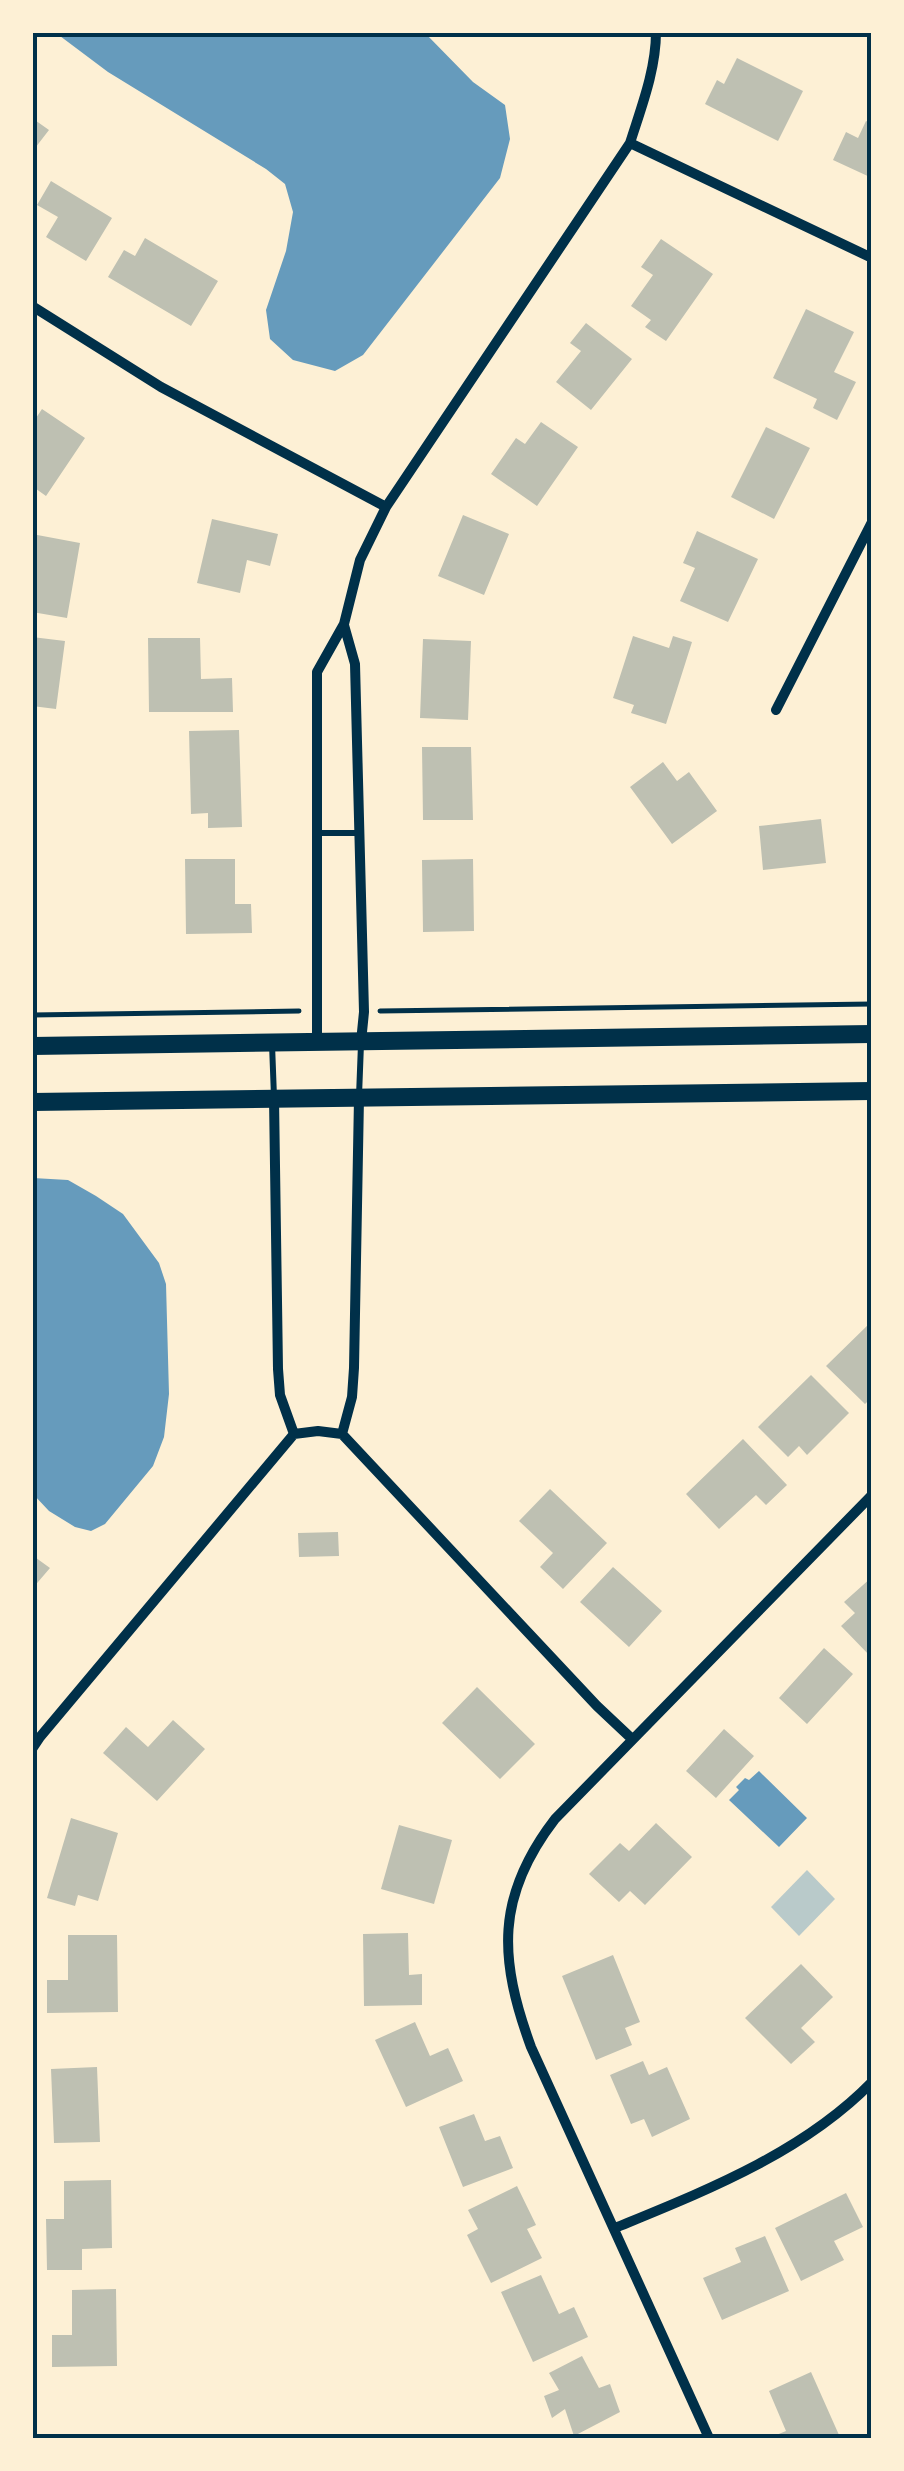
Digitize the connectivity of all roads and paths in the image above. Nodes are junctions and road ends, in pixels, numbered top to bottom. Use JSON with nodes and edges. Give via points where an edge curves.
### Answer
{"nodes":[{"id":1,"x":656,"y":32,"type":"edge"},
{"id":2,"x":630,"y":143,"type":"junction"},
{"id":3,"x":872,"y":258,"type":"edge"},
{"id":4,"x":33,"y":306,"type":"edge"},
{"id":5,"x":386,"y":507,"type":"junction"},
{"id":6,"x":872,"y":522,"type":"edge"},
{"id":7,"x":344,"y":624,"type":"junction"},
{"id":8,"x":776,"y":710,"type":"dead end"},
{"id":9,"x":317,"y":833,"type":"junction"},
{"id":10,"x":359,"y":833,"type":"junction"},
{"id":11,"x":872,"y":1004,"type":"edge"},
{"id":12,"x":317,"y":1012,"type":"junction"},
{"id":13,"x":364,"y":1012,"type":"junction"},
{"id":14,"x":32,"y":1015,"type":"edge"},
{"id":15,"x":872,"y":1034,"type":"edge"},
{"id":16,"x":317,"y":1042,"type":"junction"},
{"id":17,"x":361,"y":1042,"type":"junction"},
{"id":18,"x":272,"y":1043,"type":"junction"},
{"id":19,"x":32,"y":1046,"type":"edge"},
{"id":20,"x":872,"y":1091,"type":"edge"},
{"id":21,"x":274,"y":1098,"type":"junction"},
{"id":22,"x":359,"y":1098,"type":"junction"},
{"id":23,"x":32,"y":1102,"type":"edge"},
{"id":24,"x":294,"y":1434,"type":"junction"},
{"id":25,"x":342,"y":1434,"type":"junction"},
{"id":26,"x":872,"y":1494,"type":"edge"},
{"id":27,"x":632,"y":1738,"type":"junction"},
{"id":28,"x":32,"y":1748,"type":"edge"},
{"id":29,"x":872,"y":2082,"type":"edge"},
{"id":30,"x":615,"y":2228,"type":"junction"},
{"id":31,"x":709,"y":2438,"type":"edge"}],
"edges":[{"from":1,"to":2,"type":"street"},
{"from":2,"to":3,"type":"street"},
{"from":2,"to":5,"type":"street"},
{"from":4,"to":5,"type":"street","via":[[161,387]]},
{"from":5,"to":7,"type":"street","via":[[360,560]]},
{"from":6,"to":8,"type":"street"},
{"from":7,"to":9,"type":"street","via":[[317,672]]},
{"from":7,"to":10,"type":"street","via":[[355,664]]},
{"from":9,"to":10,"type":"lane"},
{"from":9,"to":12,"type":"street"},
{"from":10,"to":13,"type":"street"},
{"from":11,"to":13,"type":"path"},
{"from":12,"to":14,"type":"path"},
{"from":12,"to":16,"type":"street"},
{"from":13,"to":17,"type":"street"},
{"from":15,"to":17,"type":"main road"},
{"from":16,"to":17,"type":"main road"},
{"from":16,"to":18,"type":"main road"},
{"from":17,"to":22,"type":"lane"},
{"from":18,"to":19,"type":"main road"},
{"from":18,"to":21,"type":"lane"},
{"from":20,"to":22,"type":"main road"},
{"from":21,"to":22,"type":"main road"},
{"from":21,"to":23,"type":"main road"},
{"from":21,"to":24,"type":"street","via":[[278,1369]]},
{"from":22,"to":25,"type":"street","via":[[354,1368]]},
{"from":24,"to":25,"type":"street"},
{"from":24,"to":28,"type":"street"},
{"from":25,"to":27,"type":"street"},
{"from":26,"to":27,"type":"street"},
{"from":27,"to":30,"type":"street","via":[[536,1844],[508,1923],[509,1975],[523,2025]]},
{"from":29,"to":30,"type":"street","via":[[832,2118],[771,2157]]},
{"from":30,"to":31,"type":"street"}]}
